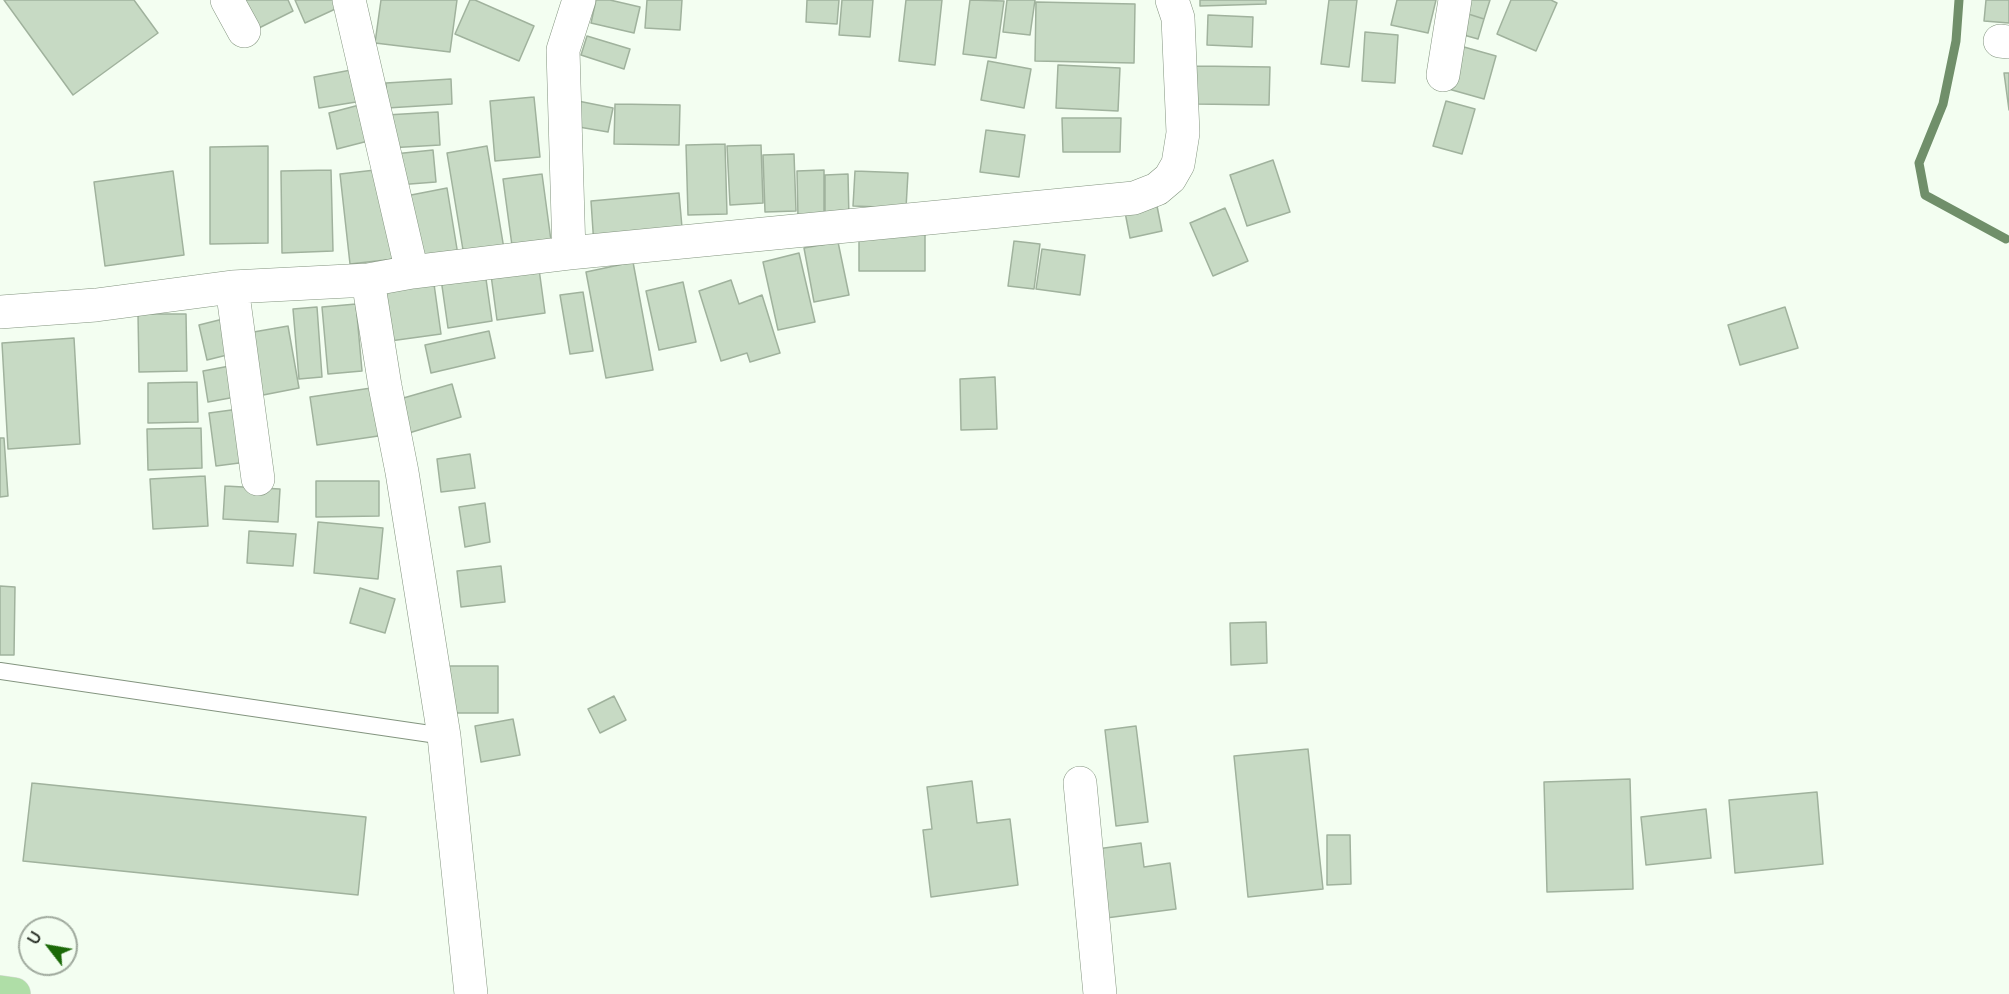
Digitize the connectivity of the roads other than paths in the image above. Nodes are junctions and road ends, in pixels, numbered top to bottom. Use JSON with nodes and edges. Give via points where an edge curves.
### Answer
{"nodes":[{"id":1,"x":227,"y":0,"type":"edge"},
{"id":2,"x":349,"y":0,"type":"edge"},
{"id":3,"x":579,"y":0,"type":"edge"},
{"id":4,"x":1172,"y":0,"type":"edge"},
{"id":5,"x":1455,"y":0,"type":"edge"},
{"id":6,"x":244,"y":31,"type":"dead end"},
{"id":7,"x":1443,"y":75,"type":"dead end"},
{"id":8,"x":569,"y":253,"type":"junction"},
{"id":9,"x":412,"y":272,"type":"junction"},
{"id":10,"x":368,"y":280,"type":"junction"},
{"id":11,"x":232,"y":287,"type":"junction"},
{"id":12,"x":0,"y":312,"type":"edge"},
{"id":13,"x":258,"y":478,"type":"dead end"},
{"id":14,"x":0,"y":671,"type":"edge"},
{"id":15,"x":444,"y":736,"type":"junction"},
{"id":16,"x":1080,"y":783,"type":"dead end"},
{"id":17,"x":0,"y":992,"type":"edge"},
{"id":18,"x":14,"y":994,"type":"edge"},
{"id":19,"x":471,"y":994,"type":"edge"},
{"id":20,"x":1100,"y":994,"type":"edge"}],
"edges":[{"from":1,"to":6,"type":"street"},
{"from":2,"to":9,"type":"street"},
{"from":3,"to":8,"type":"street","via":[[563,50]]},
{"from":4,"to":8,"type":"street","via":[[1178,18],[1183,134],[1179,164],[1157,189],[1134,198]]},
{"from":5,"to":7,"type":"street"},
{"from":8,"to":9,"type":"street"},
{"from":9,"to":10,"type":"street"},
{"from":10,"to":11,"type":"street"},
{"from":10,"to":15,"type":"street"},
{"from":11,"to":12,"type":"street","via":[[96,305]]},
{"from":11,"to":13,"type":"street"},
{"from":14,"to":15,"type":"lane"},
{"from":15,"to":19,"type":"street"},
{"from":16,"to":20,"type":"street"},
{"from":17,"to":18,"type":"main road"}]}
